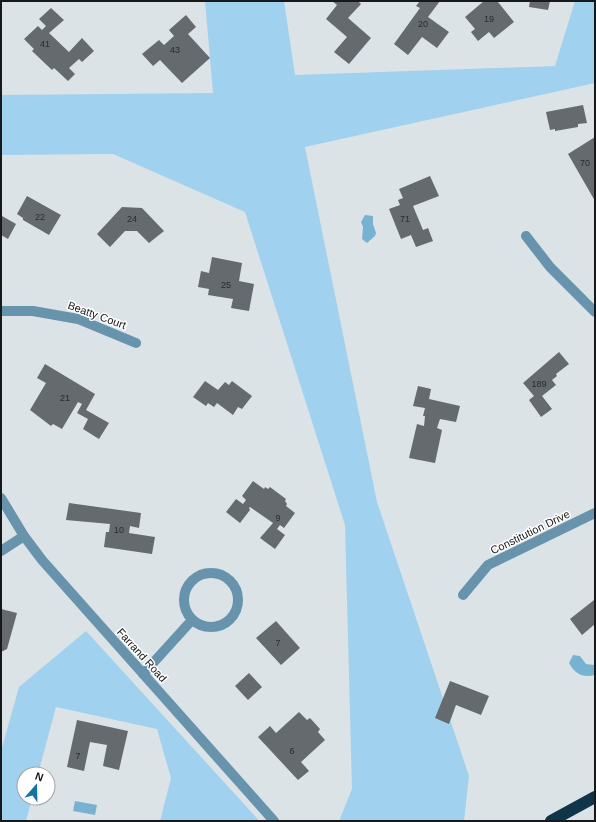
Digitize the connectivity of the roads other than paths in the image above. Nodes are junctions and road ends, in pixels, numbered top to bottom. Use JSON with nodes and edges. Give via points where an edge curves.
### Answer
{"nodes":[{"id":1,"x":526,"y":236,"type":"dead end"},
{"id":2,"x":1,"y":312,"type":"edge"},
{"id":3,"x":595,"y":312,"type":"edge"},
{"id":4,"x":136,"y":343,"type":"dead end"},
{"id":5,"x":1,"y":498,"type":"edge"},
{"id":6,"x":595,"y":513,"type":"edge"},
{"id":7,"x":24,"y":536,"type":"junction"},
{"id":8,"x":1,"y":551,"type":"edge"},
{"id":9,"x":463,"y":595,"type":"dead end"},
{"id":10,"x":192,"y":620,"type":"junction"},
{"id":11,"x":143,"y":674,"type":"junction"},
{"id":12,"x":595,"y":797,"type":"edge"},
{"id":13,"x":274,"y":821,"type":"edge"},
{"id":14,"x":551,"y":821,"type":"edge"}],
"edges":[{"from":1,"to":3,"type":"street","via":[[550,267]]},
{"from":2,"to":4,"type":"street","name":"Beatty Court","via":[[33,311],[71,317],[99,326]]},
{"from":5,"to":7,"type":"street","name":"Farrand Road"},
{"from":6,"to":9,"type":"street","name":"Constitution Drive","via":[[488,565]]},
{"from":7,"to":8,"type":"street"},
{"from":7,"to":11,"type":"street","name":"Farrand Road","via":[[42,560]]},
{"from":10,"to":10,"type":"street","via":[[212,627],[225,623],[232,617],[236,610],[237,593],[227,578],[210,572],[201,574],[187,586],[183,604]]},
{"from":10,"to":11,"type":"street"},
{"from":11,"to":13,"type":"street","name":"Farrand Road"},
{"from":12,"to":14,"type":"highway"}]}
